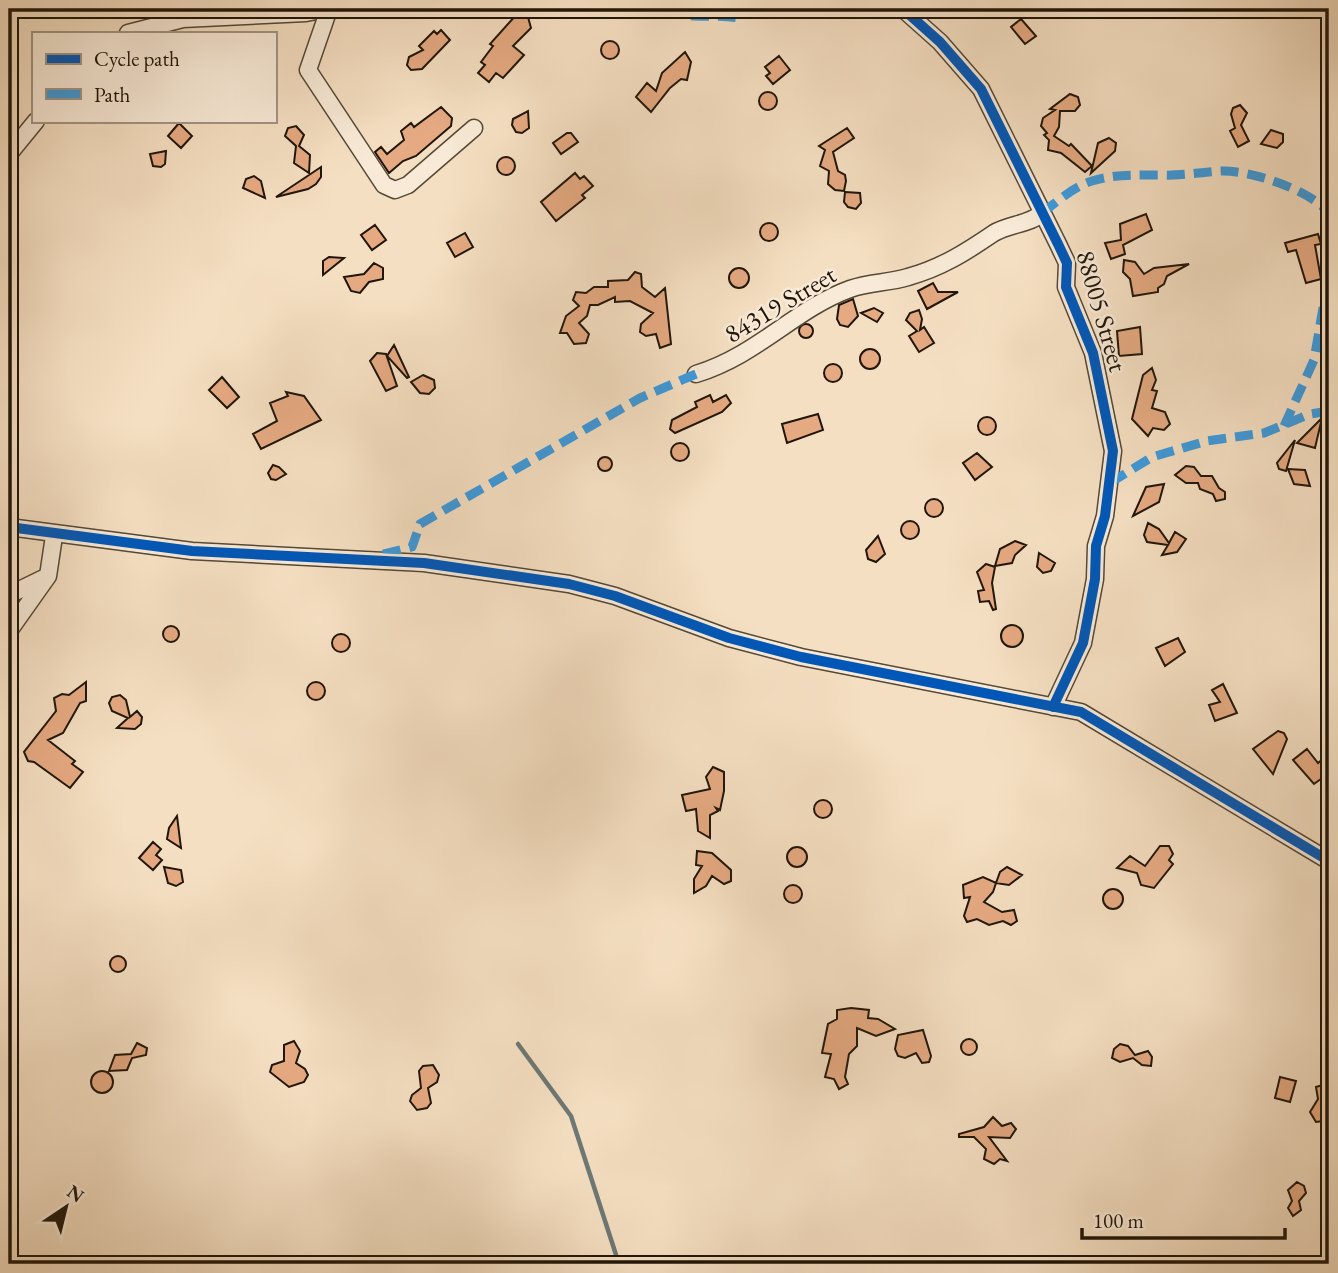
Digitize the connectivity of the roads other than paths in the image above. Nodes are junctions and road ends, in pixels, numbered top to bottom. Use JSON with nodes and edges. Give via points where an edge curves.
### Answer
{"nodes":[{"id":1,"x":327,"y":9,"type":"edge"},
{"id":2,"x":903,"y":9,"type":"edge"},
{"id":3,"x":132,"y":32,"type":"edge"},
{"id":4,"x":35,"y":122,"type":"edge"},
{"id":5,"x":474,"y":128,"type":"dead end"},
{"id":6,"x":9,"y":154,"type":"edge"},
{"id":7,"x":1042,"y":213,"type":"junction"},
{"id":8,"x":696,"y":374,"type":"dead end"},
{"id":9,"x":9,"y":527,"type":"edge"},
{"id":10,"x":54,"y":536,"type":"junction"},
{"id":11,"x":48,"y":576,"type":"junction"},
{"id":12,"x":9,"y":596,"type":"edge"},
{"id":13,"x":9,"y":631,"type":"edge"},
{"id":14,"x":1053,"y":707,"type":"junction"},
{"id":15,"x":1329,"y":861,"type":"edge"}],
"edges":[{"from":1,"to":3,"type":"street","via":[[183,19]]},
{"from":1,"to":5,"type":"street","via":[[308,70],[384,185],[395,190],[408,185]]},
{"from":2,"to":7,"type":"street","name":"88005 Street","via":[[981,89]]},
{"from":4,"to":6,"type":"street"},
{"from":7,"to":8,"type":"street","name":"84319 Street","via":[[1035,220],[1000,229],[947,264],[908,278],[850,289],[743,356]]},
{"from":7,"to":14,"type":"street","name":"88005 Street","via":[[1067,263],[1066,287],[1093,353],[1113,451],[1083,643]]},
{"from":9,"to":10,"type":"street"},
{"from":10,"to":11,"type":"street"},
{"from":10,"to":14,"type":"street","via":[[192,551],[424,563],[569,584],[801,657]]},
{"from":11,"to":12,"type":"street"},
{"from":11,"to":13,"type":"street"},
{"from":14,"to":15,"type":"street","via":[[1081,712],[1112,729]]}]}
